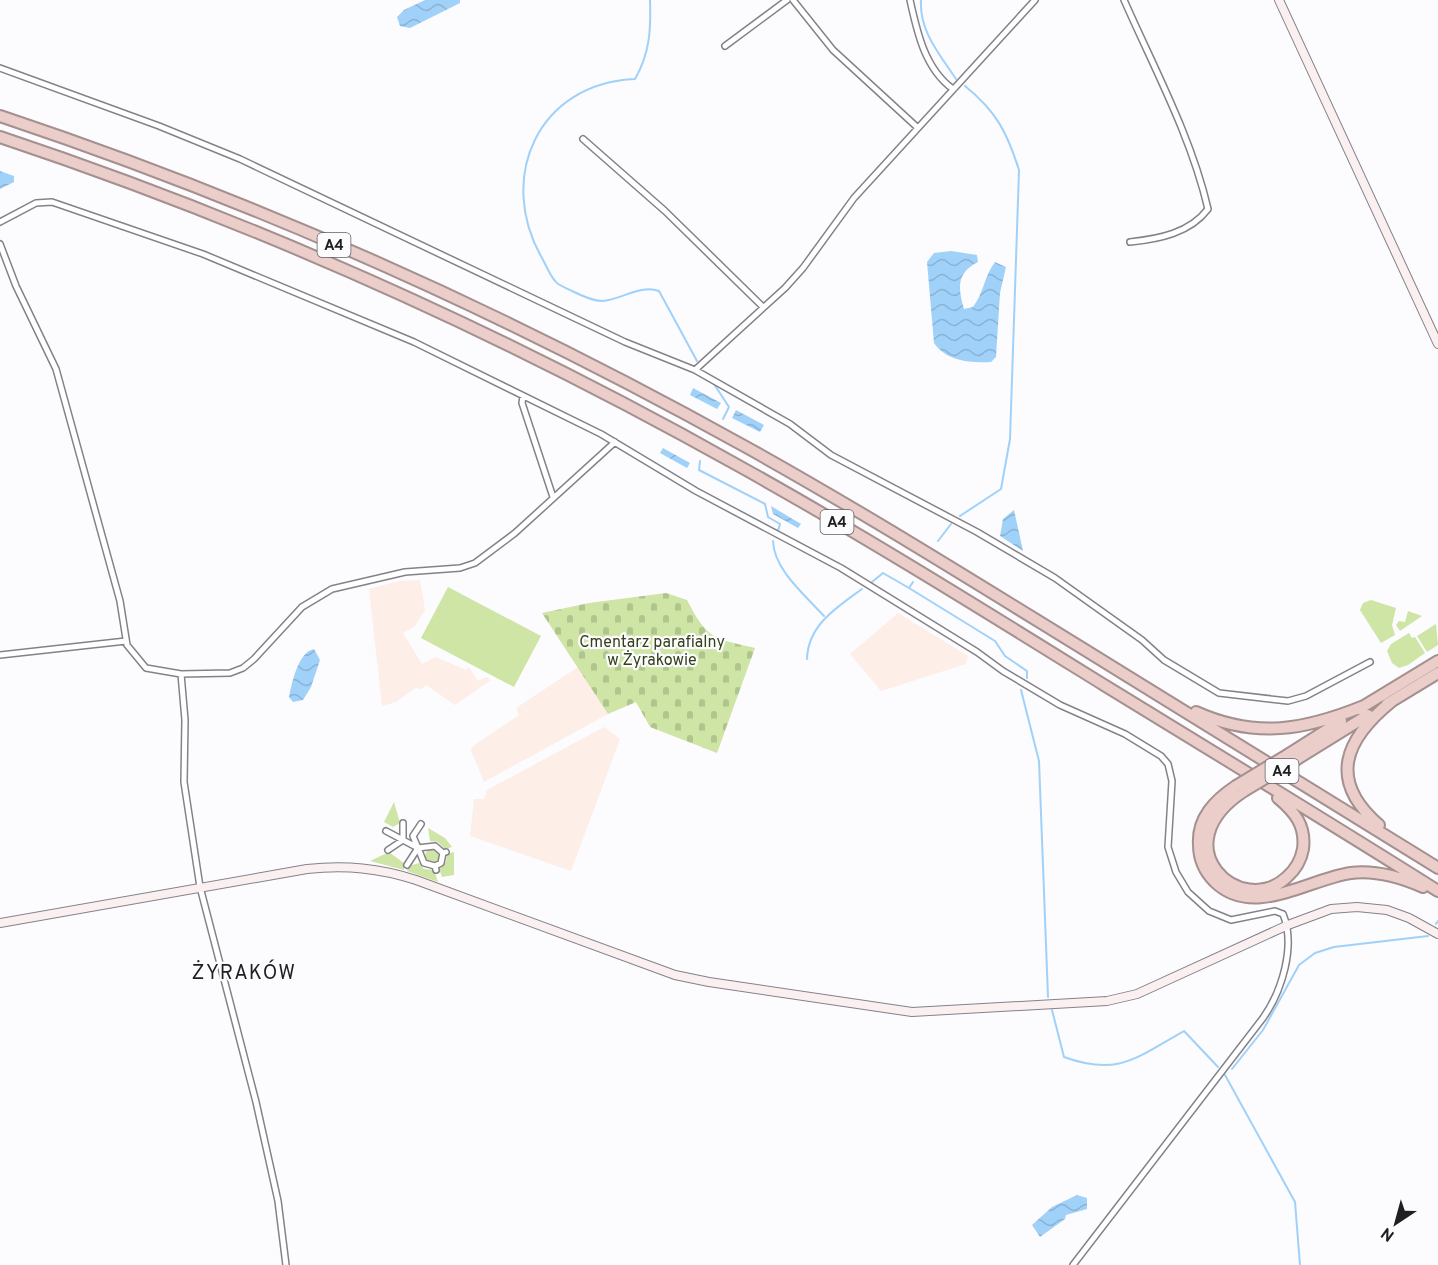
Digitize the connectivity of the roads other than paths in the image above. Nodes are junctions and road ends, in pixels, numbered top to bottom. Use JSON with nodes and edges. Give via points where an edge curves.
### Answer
{"nodes":[{"id":1,"x":787,"y":0,"type":"edge"},
{"id":2,"x":793,"y":0,"type":"edge"},
{"id":3,"x":910,"y":0,"type":"edge"},
{"id":4,"x":1035,"y":0,"type":"edge"},
{"id":5,"x":1124,"y":0,"type":"edge"},
{"id":6,"x":1279,"y":0,"type":"edge"},
{"id":7,"x":724,"y":46,"type":"dead end"},
{"id":8,"x":0,"y":68,"type":"edge"},
{"id":9,"x":953,"y":89,"type":"junction"},
{"id":10,"x":0,"y":116,"type":"edge"},
{"id":11,"x":918,"y":128,"type":"junction"},
{"id":12,"x":0,"y":136,"type":"edge"},
{"id":13,"x":583,"y":139,"type":"dead end"},
{"id":14,"x":0,"y":222,"type":"edge"},
{"id":15,"x":1130,"y":242,"type":"dead end"},
{"id":16,"x":0,"y":243,"type":"edge"},
{"id":17,"x":763,"y":307,"type":"junction"},
{"id":18,"x":1438,"y":344,"type":"edge"},
{"id":19,"x":694,"y":370,"type":"junction"},
{"id":20,"x":523,"y":396,"type":"junction"},
{"id":21,"x":615,"y":442,"type":"junction"},
{"id":22,"x":553,"y":497,"type":"junction"},
{"id":23,"x":126,"y":641,"type":"junction"},
{"id":24,"x":0,"y":655,"type":"edge"},
{"id":25,"x":1438,"y":661,"type":"edge"},
{"id":26,"x":1370,"y":662,"type":"dead end"},
{"id":27,"x":181,"y":674,"type":"junction"},
{"id":28,"x":1438,"y":674,"type":"edge"},
{"id":29,"x":1157,"y":694,"type":"junction"},
{"id":30,"x":1392,"y":701,"type":"junction"},
{"id":31,"x":1364,"y":706,"type":"junction"},
{"id":32,"x":1293,"y":756,"type":"junction"},
{"id":33,"x":1246,"y":772,"type":"junction"},
{"id":34,"x":1240,"y":789,"type":"junction"},
{"id":35,"x":403,"y":823,"type":"dead end"},
{"id":36,"x":421,"y":824,"type":"dead end"},
{"id":37,"x":386,"y":831,"type":"dead end"},
{"id":38,"x":403,"y":840,"type":"junction"},
{"id":39,"x":418,"y":848,"type":"junction"},
{"id":40,"x":1407,"y":849,"type":"junction"},
{"id":41,"x":388,"y":850,"type":"dead end"},
{"id":42,"x":407,"y":865,"type":"dead end"},
{"id":43,"x":1438,"y":868,"type":"edge"},
{"id":44,"x":200,"y":887,"type":"junction"},
{"id":45,"x":1438,"y":892,"type":"edge"},
{"id":46,"x":0,"y":923,"type":"edge"},
{"id":47,"x":1288,"y":925,"type":"junction"},
{"id":48,"x":1438,"y":934,"type":"edge"},
{"id":49,"x":286,"y":1265,"type":"edge"},
{"id":50,"x":1073,"y":1265,"type":"edge"}],
"edges":[{"from":1,"to":7,"type":"street"},
{"from":2,"to":11,"type":"street","via":[[833,50]]},
{"from":3,"to":9,"type":"street","via":[[921,46],[944,83]]},
{"from":4,"to":9,"type":"street"},
{"from":5,"to":15,"type":"street","via":[[1186,141],[1208,209],[1199,221],[1182,230]]},
{"from":6,"to":18,"type":"street"},
{"from":8,"to":19,"type":"street","via":[[240,159],[625,342]]},
{"from":9,"to":11,"type":"street"},
{"from":10,"to":29,"type":"highway","number":"A4","via":[[140,166],[307,233],[528,334],[747,448],[890,530]]},
{"from":11,"to":17,"type":"street","via":[[854,198],[803,268]]},
{"from":12,"to":33,"type":"highway","number":"A4","via":[[153,192],[332,266],[496,341],[644,416],[737,464],[861,536]]},
{"from":13,"to":17,"type":"street","via":[[665,211]]},
{"from":14,"to":20,"type":"street","via":[[36,203],[52,202],[203,254],[414,342]]},
{"from":16,"to":23,"type":"street","via":[[56,369],[120,601]]},
{"from":17,"to":19,"type":"street"},
{"from":19,"to":26,"type":"street","via":[[790,424],[831,455],[1056,578],[1164,660],[1219,693],[1299,699]]},
{"from":20,"to":21,"type":"street"},
{"from":20,"to":22,"type":"street"},
{"from":21,"to":22,"type":"street"},
{"from":21,"to":47,"type":"street","via":[[696,491],[841,568],[1060,705],[1125,734],[1161,756],[1168,764],[1172,781],[1168,847],[1188,892],[1223,918],[1238,920],[1275,910],[1283,914]]},
{"from":22,"to":27,"type":"street","via":[[475,563],[460,568],[405,572],[332,589],[302,607],[243,668],[230,673]]},
{"from":23,"to":24,"type":"street"},
{"from":23,"to":27,"type":"street","via":[[146,668]]},
{"from":25,"to":31,"type":"highway"},
{"from":27,"to":44,"type":"street","via":[[184,782]]},
{"from":28,"to":30,"type":"highway"},
{"from":29,"to":31,"type":"highway","via":[[1218,721],[1258,729],[1313,725]]},
{"from":29,"to":40,"type":"highway","number":"A4"},
{"from":30,"to":32,"type":"highway"},
{"from":30,"to":40,"type":"highway","via":[[1356,737],[1348,773],[1360,806]]},
{"from":31,"to":32,"type":"highway"},
{"from":32,"to":34,"type":"highway","bridge":true},
{"from":33,"to":34,"type":"highway","via":[[1287,805],[1302,830],[1303,852],[1298,863],[1285,879],[1270,888],[1250,890],[1229,882],[1215,869],[1209,856],[1211,822]]},
{"from":33,"to":45,"type":"highway","number":"A4"},
{"from":34,"to":45,"type":"highway","via":[[1211,807],[1198,838],[1207,872],[1229,892],[1261,898],[1342,875],[1368,873],[1403,879]]},
{"from":35,"to":38,"type":"street"},
{"from":36,"to":39,"type":"street","via":[[413,836]]},
{"from":37,"to":38,"type":"street"},
{"from":38,"to":39,"type":"street"},
{"from":38,"to":41,"type":"street"},
{"from":39,"to":39,"type":"street","via":[[424,863],[436,868],[441,863],[444,853],[439,847]]},
{"from":39,"to":42,"type":"street"},
{"from":40,"to":43,"type":"highway","number":"A4"},
{"from":44,"to":46,"type":"street"},
{"from":44,"to":47,"type":"street","via":[[307,869],[366,867],[416,880],[675,975],[912,1012],[1107,1001],[1137,994]]},
{"from":44,"to":49,"type":"street","via":[[256,1102],[278,1201]]},
{"from":47,"to":48,"type":"street","via":[[1323,911],[1363,907],[1398,914]]},
{"from":47,"to":50,"type":"street","via":[[1285,964],[1274,1003]]}]}
